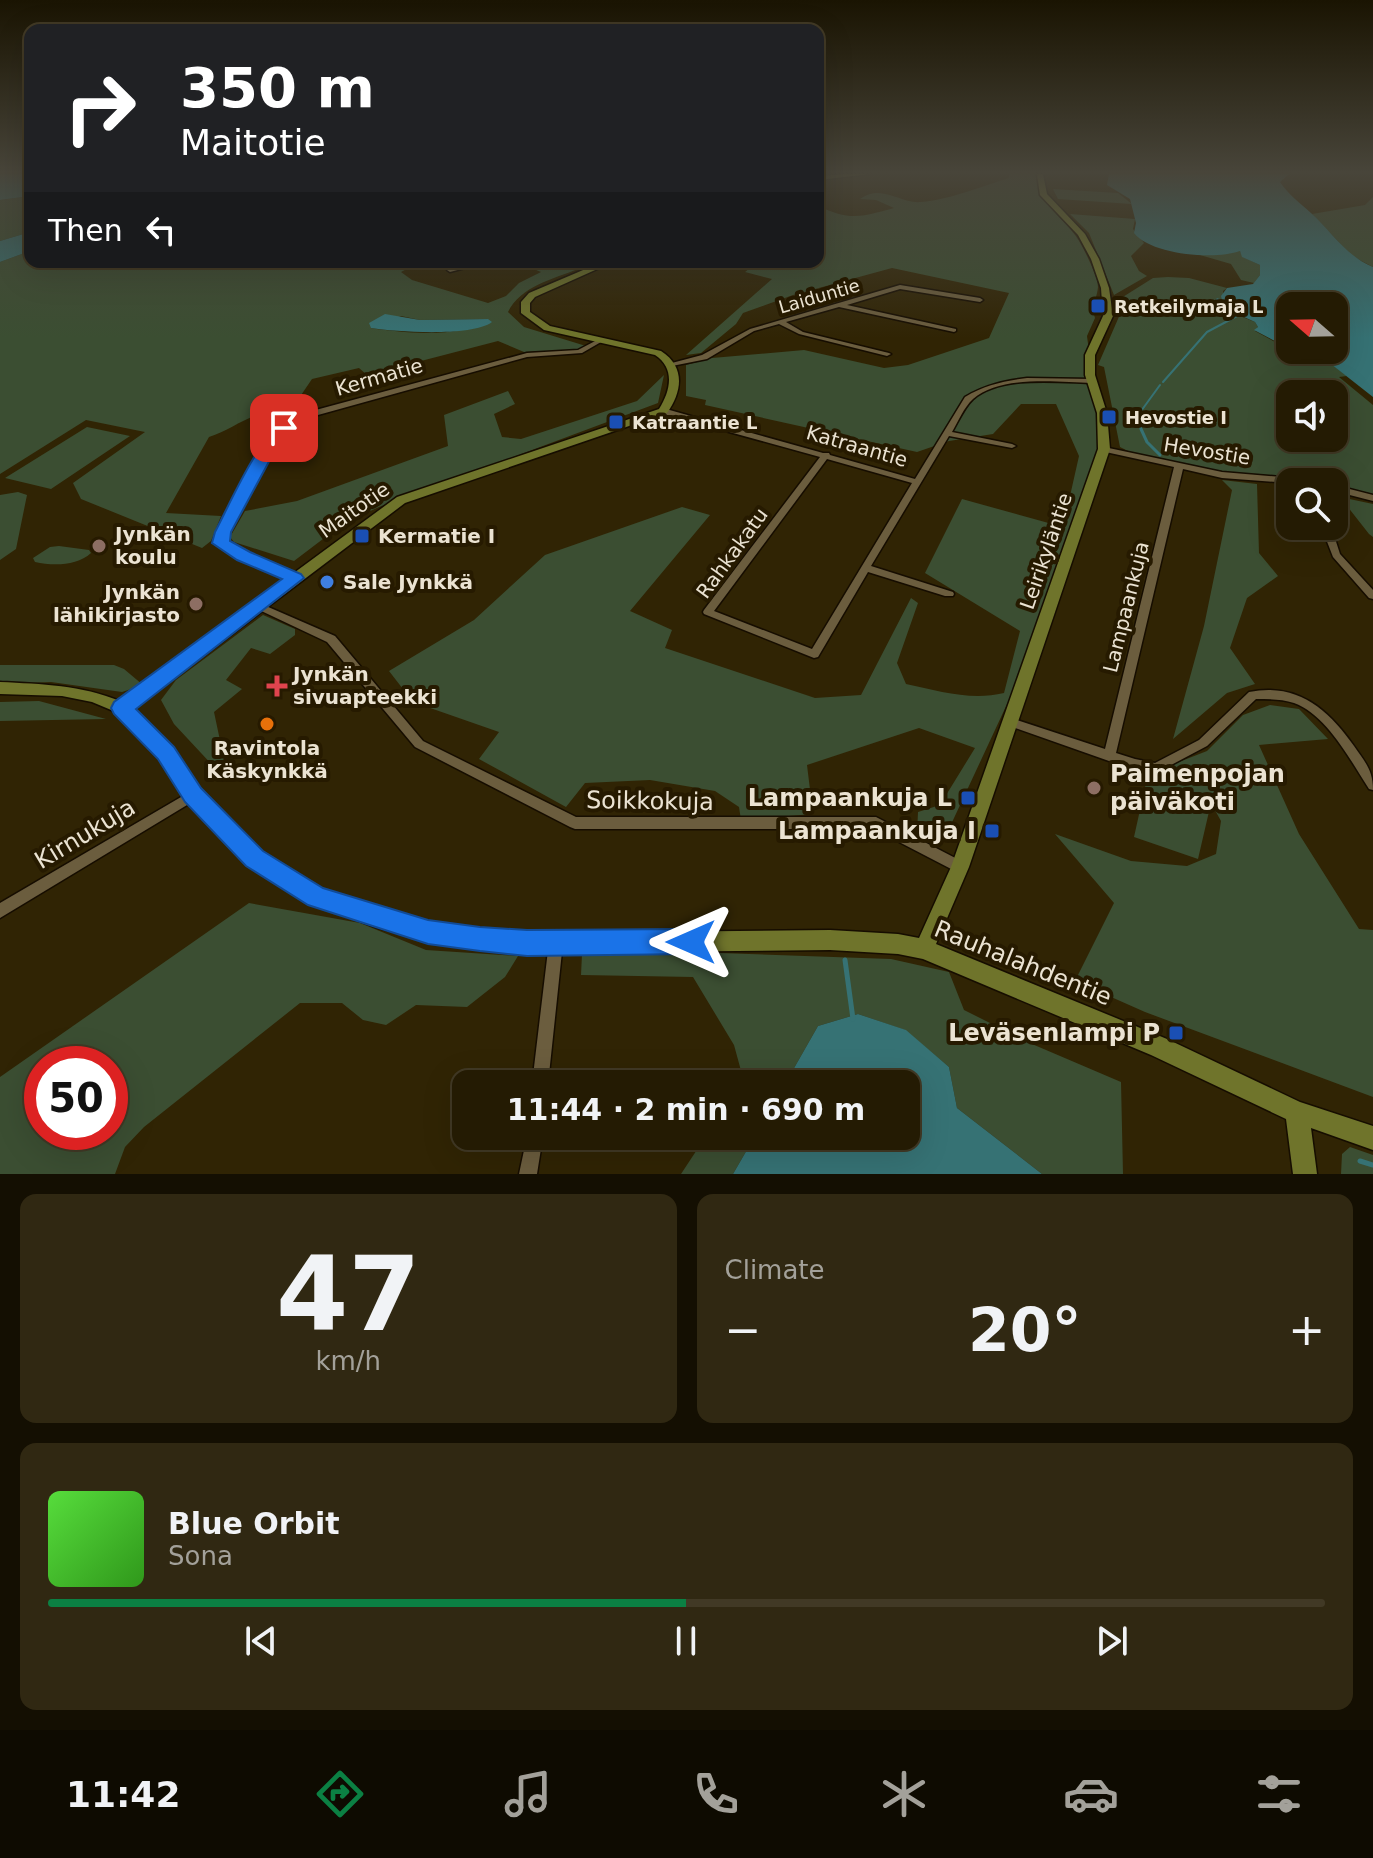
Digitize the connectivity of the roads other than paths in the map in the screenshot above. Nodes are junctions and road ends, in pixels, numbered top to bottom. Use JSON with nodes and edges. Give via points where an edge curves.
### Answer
{"nodes":[{"id":1,"x":1076,"y":229,"type":"edge"},
{"id":2,"x":459,"y":268,"type":"edge"},
{"id":3,"x":594,"y":268,"type":"edge"},
{"id":4,"x":450,"y":270,"type":"dead end"},
{"id":5,"x":980,"y":300,"type":"dead end"},
{"id":6,"x":838,"y":305,"type":"junction"},
{"id":7,"x":780,"y":322,"type":"junction"},
{"id":8,"x":954,"y":330,"type":"dead end"},
{"id":9,"x":599,"y":341,"type":"junction"},
{"id":10,"x":887,"y":354,"type":"dead end"},
{"id":11,"x":672,"y":364,"type":"junction"},
{"id":12,"x":1092,"y":381,"type":"junction"},
{"id":13,"x":663,"y":411,"type":"junction"},
{"id":14,"x":947,"y":433,"type":"junction"},
{"id":15,"x":1012,"y":446,"type":"dead end"},
{"id":16,"x":1104,"y":449,"type":"junction"},
{"id":17,"x":826,"y":455,"type":"junction"},
{"id":18,"x":1179,"y":466,"type":"junction"},
{"id":19,"x":1276,"y":480,"type":"edge"},
{"id":20,"x":917,"y":482,"type":"junction"},
{"id":21,"x":1348,"y":492,"type":"edge"},
{"id":22,"x":1373,"y":498,"type":"edge"},
{"id":23,"x":1331,"y":540,"type":"edge"},
{"id":24,"x":866,"y":568,"type":"junction"},
{"id":25,"x":295,"y":578,"type":"junction"},
{"id":26,"x":949,"y":594,"type":"dead end"},
{"id":27,"x":1373,"y":596,"type":"edge"},
{"id":28,"x":259,"y":606,"type":"junction"},
{"id":29,"x":0,"y":688,"type":"edge"},
{"id":30,"x":122,"y":708,"type":"junction"},
{"id":31,"x":1011,"y":722,"type":"junction"},
{"id":32,"x":1109,"y":756,"type":"junction"},
{"id":33,"x":1373,"y":785,"type":"edge"},
{"id":34,"x":193,"y":795,"type":"junction"},
{"id":35,"x":960,"y":867,"type":"junction"},
{"id":36,"x":0,"y":911,"type":"edge"},
{"id":37,"x":556,"y":942,"type":"junction"},
{"id":38,"x":924,"y":949,"type":"junction"},
{"id":39,"x":542,"y":1070,"type":"edge"},
{"id":40,"x":1297,"y":1112,"type":"junction"},
{"id":41,"x":1373,"y":1138,"type":"edge"},
{"id":42,"x":532,"y":1150,"type":"edge"},
{"id":43,"x":528,"y":1174,"type":"edge"},
{"id":44,"x":1305,"y":1174,"type":"edge"}],
"edges":[{"from":1,"to":12,"type":"street","name":"Leirikyläntie","via":[[1101,273],[1108,316],[1090,355]]},
{"from":2,"to":4,"type":"street"},
{"from":3,"to":9,"type":"street","via":[[547,286],[525,302],[526,313],[547,328]]},
{"from":5,"to":6,"type":"street","name":"Laiduntie","via":[[907,286]]},
{"from":6,"to":7,"type":"street","name":"Laiduntie"},
{"from":6,"to":8,"type":"street"},
{"from":7,"to":10,"type":"street","via":[[801,333]]},
{"from":7,"to":11,"type":"street","name":"Laiduntie","via":[[738,335],[704,357]]},
{"from":9,"to":11,"type":"street","via":[[658,353]]},
{"from":9,"to":25,"type":"street","name":"Kermatie","via":[[580,352],[527,355],[315,413],[284,428],[272,441],[221,543]]},
{"from":11,"to":13,"type":"street","via":[[673,399]]},
{"from":12,"to":14,"type":"street","name":"Katraantie","via":[[991,385],[968,399]]},
{"from":12,"to":16,"type":"street","name":"Leirikyläntie","via":[[1104,422]]},
{"from":13,"to":17,"type":"street","name":"Katraantie"},
{"from":13,"to":25,"type":"street","name":"Maitotie","via":[[401,500]]},
{"from":14,"to":15,"type":"street"},
{"from":14,"to":20,"type":"street","name":"Katraantie"},
{"from":16,"to":18,"type":"street","name":"Hevostie"},
{"from":16,"to":31,"type":"street","name":"Leirikyläntie"},
{"from":17,"to":20,"type":"street","name":"Katraantie"},
{"from":17,"to":24,"type":"street","name":"Rahkakatu","via":[[708,612],[814,654]]},
{"from":18,"to":19,"type":"street","name":"Hevostie"},
{"from":18,"to":32,"type":"street","name":"Lampaankuja"},
{"from":20,"to":24,"type":"street","name":"Rahkakatu"},
{"from":21,"to":22,"type":"street"},
{"from":23,"to":27,"type":"street","via":[[1336,555]]},
{"from":24,"to":26,"type":"street"},
{"from":25,"to":28,"type":"street","name":"Maitotie"},
{"from":28,"to":30,"type":"street","name":"Maitotie"},
{"from":28,"to":35,"type":"street","name":"Soikkokuja","via":[[331,639],[419,744],[575,823],[876,823]]},
{"from":29,"to":30,"type":"street","name":"Rauhalahdentie","via":[[62,690]]},
{"from":30,"to":34,"type":"street","name":"Rauhalahdentie","via":[[166,753]]},
{"from":31,"to":32,"type":"street"},
{"from":31,"to":35,"type":"street","name":"Leirikyläntie"},
{"from":32,"to":33,"type":"street","via":[[1156,768],[1203,743],[1253,695],[1273,695],[1305,702],[1336,731]]},
{"from":34,"to":36,"type":"street","name":"Kirnukuja"},
{"from":34,"to":37,"type":"street","name":"Rauhalahdentie","via":[[255,859],[317,897],[428,932]]},
{"from":35,"to":38,"type":"street","name":"Leirikyläntie"},
{"from":37,"to":38,"type":"street","name":"Rauhalahdentie","via":[[830,940]]},
{"from":37,"to":39,"type":"street"},
{"from":38,"to":40,"type":"street","name":"Rauhalahdentie","via":[[1159,1047]]},
{"from":40,"to":41,"type":"street","name":"Rauhalahdentie"},
{"from":40,"to":44,"type":"street"},
{"from":42,"to":43,"type":"street"}]}
